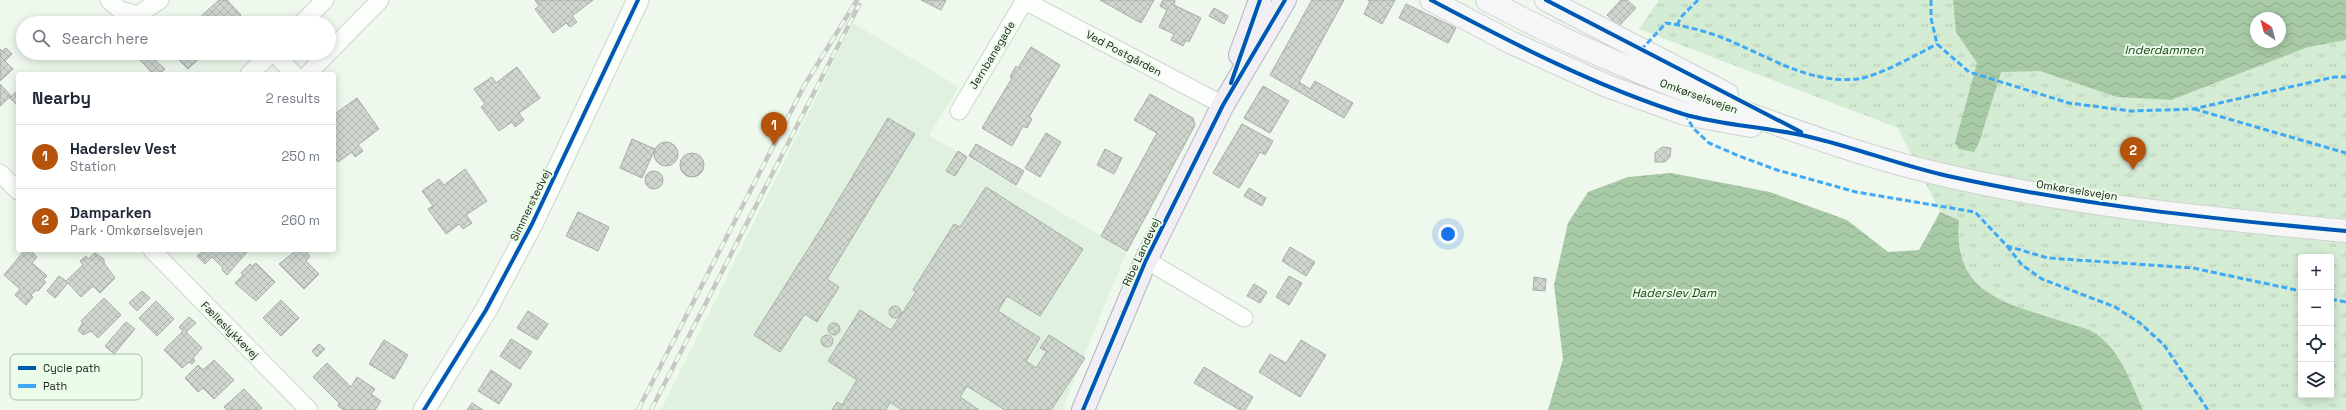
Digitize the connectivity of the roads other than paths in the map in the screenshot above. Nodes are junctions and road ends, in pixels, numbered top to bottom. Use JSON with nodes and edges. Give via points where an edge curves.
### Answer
{"nodes":[{"id":1,"x":108,"y":0,"type":"edge"},
{"id":2,"x":160,"y":0,"type":"edge"},
{"id":3,"x":380,"y":0,"type":"edge"},
{"id":4,"x":638,"y":0,"type":"edge"},
{"id":5,"x":1025,"y":0,"type":"edge"},
{"id":6,"x":1260,"y":0,"type":"edge"},
{"id":7,"x":1431,"y":0,"type":"edge"},
{"id":8,"x":1487,"y":0,"type":"edge"},
{"id":9,"x":1546,"y":0,"type":"edge"},
{"id":10,"x":323,"y":1,"type":"edge"},
{"id":11,"x":1278,"y":6,"type":"edge"},
{"id":12,"x":309,"y":16,"type":"edge"},
{"id":13,"x":336,"y":46,"type":"edge"},
{"id":14,"x":265,"y":60,"type":"edge"},
{"id":15,"x":280,"y":60,"type":"edge"},
{"id":16,"x":322,"y":60,"type":"edge"},
{"id":17,"x":251,"y":72,"type":"edge"},
{"id":18,"x":292,"y":72,"type":"edge"},
{"id":19,"x":310,"y":72,"type":"edge"},
{"id":20,"x":1222,"y":105,"type":"junction"},
{"id":21,"x":959,"y":110,"type":"dead end"},
{"id":22,"x":1810,"y":136,"type":"junction"},
{"id":23,"x":0,"y":173,"type":"edge"},
{"id":24,"x":16,"y":189,"type":"edge"},
{"id":25,"x":2346,"y":231,"type":"edge"},
{"id":26,"x":154,"y":252,"type":"edge"},
{"id":27,"x":1146,"y":260,"type":"junction"},
{"id":28,"x":1244,"y":318,"type":"dead end"},
{"id":29,"x":309,"y":410,"type":"edge"},
{"id":30,"x":424,"y":410,"type":"edge"},
{"id":31,"x":1083,"y":410,"type":"edge"}],
"edges":[{"from":1,"to":2,"type":"street","via":[[120,10],[138,15]]},
{"from":3,"to":13,"type":"street"},
{"from":4,"to":30,"type":"street","name":"Simmerstedvej","via":[[532,224],[486,310]]},
{"from":5,"to":20,"type":"street","name":"Ved Postgården"},
{"from":5,"to":21,"type":"street","name":"Jernbanegade"},
{"from":6,"to":20,"type":"main road","name":"Ribe Landevej"},
{"from":7,"to":22,"type":"main road","via":[[1510,42],[1607,86],[1685,114]]},
{"from":8,"to":22,"type":"main road","name":"Omkørselsvejen","via":[[1578,47],[1652,79]]},
{"from":9,"to":22,"type":"main road"},
{"from":10,"to":12,"type":"street"},
{"from":11,"to":20,"type":"main road","name":"Ribe Landevej"},
{"from":14,"to":17,"type":"street"},
{"from":15,"to":18,"type":"street"},
{"from":16,"to":19,"type":"street"},
{"from":20,"to":27,"type":"main road","name":"Ribe Landevej"},
{"from":22,"to":25,"type":"main road","name":"Omkørselsvejen","via":[[1929,172],[1981,183],[2211,219]]},
{"from":23,"to":24,"type":"street"},
{"from":26,"to":29,"type":"street","name":"Fælleslykkevej"},
{"from":27,"to":28,"type":"street","name":"Ribe Landevej"},
{"from":27,"to":31,"type":"main road","name":"Ribe Landevej"}]}
